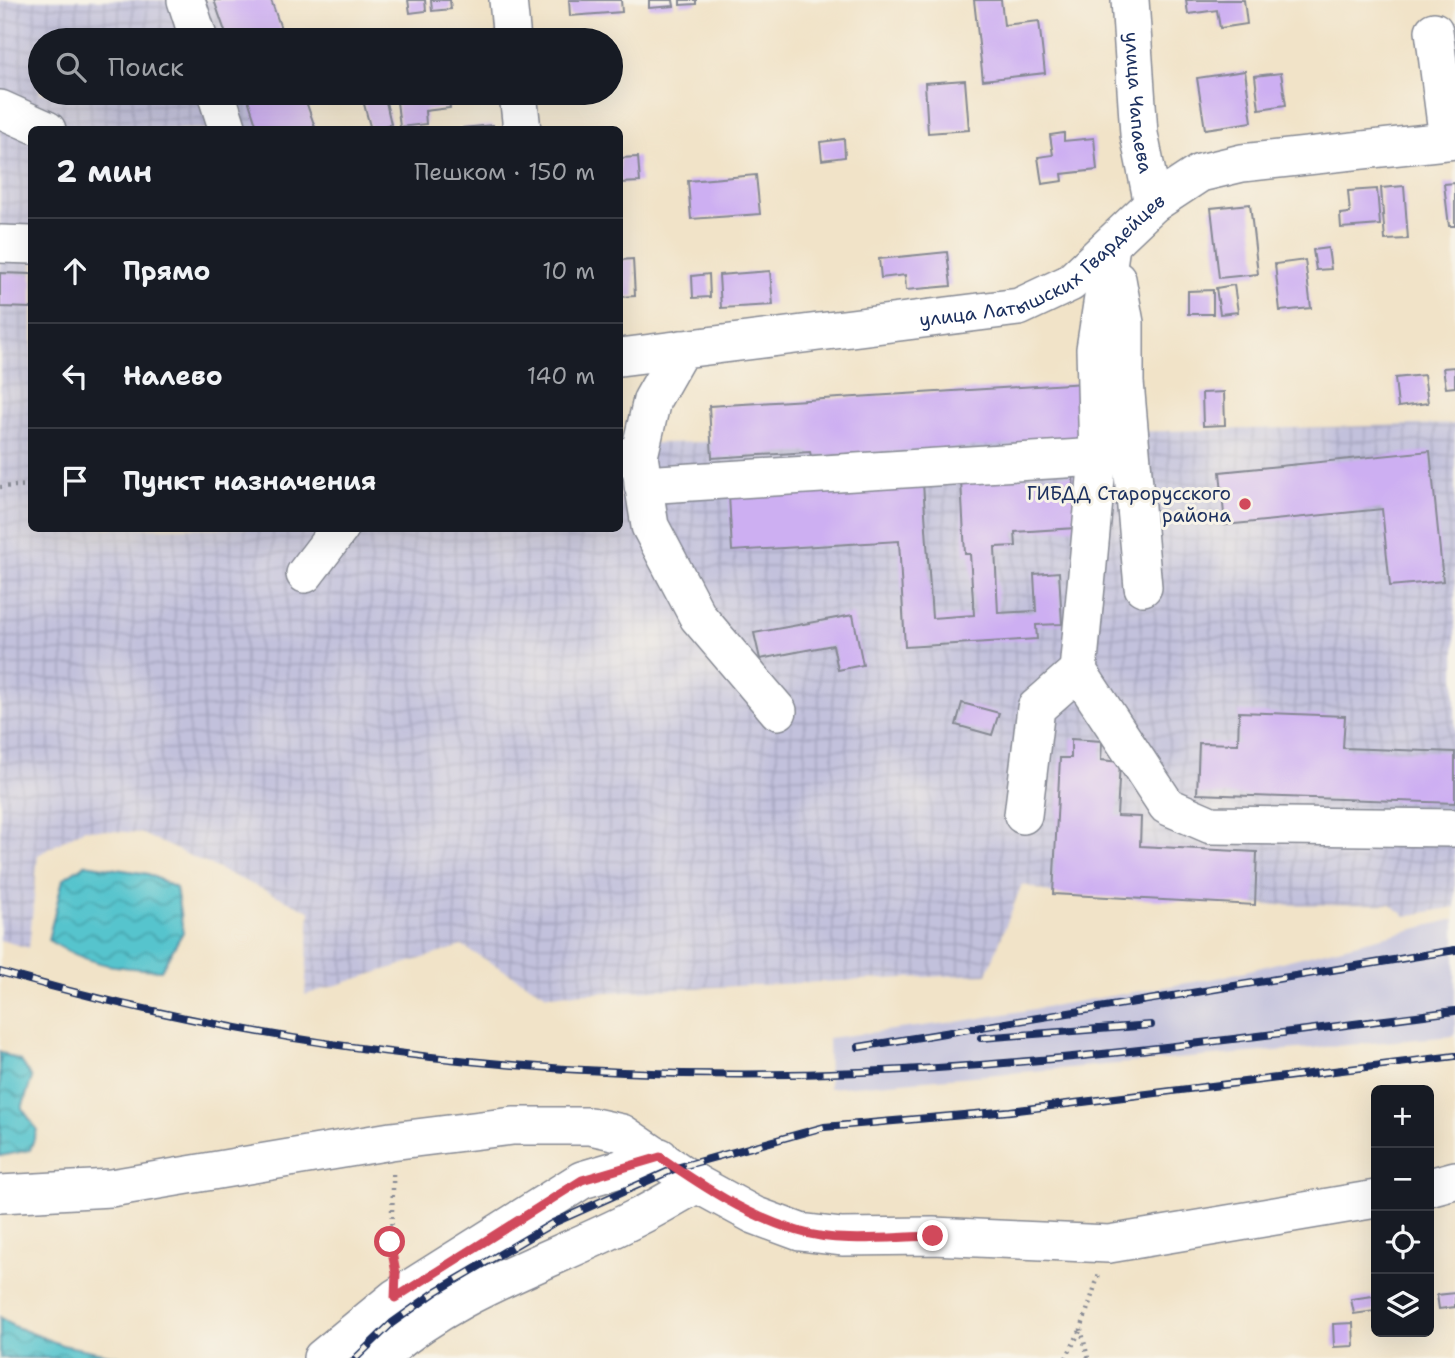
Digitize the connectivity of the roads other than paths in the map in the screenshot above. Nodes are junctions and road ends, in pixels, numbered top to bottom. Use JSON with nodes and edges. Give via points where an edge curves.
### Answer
{"nodes":[{"id":1,"x":187,"y":0,"type":"edge"},
{"id":2,"x":508,"y":0,"type":"edge"},
{"id":3,"x":1130,"y":0,"type":"edge"},
{"id":4,"x":195,"y":28,"type":"edge"},
{"id":5,"x":511,"y":28,"type":"edge"},
{"id":6,"x":1433,"y":31,"type":"dead end"},
{"id":7,"x":220,"y":105,"type":"edge"},
{"id":8,"x":519,"y":105,"type":"edge"},
{"id":9,"x":0,"y":109,"type":"edge"},
{"id":10,"x":38,"y":126,"type":"edge"},
{"id":11,"x":227,"y":126,"type":"edge"},
{"id":12,"x":522,"y":126,"type":"edge"},
{"id":13,"x":1451,"y":140,"type":"edge"},
{"id":14,"x":1153,"y":204,"type":"junction"},
{"id":15,"x":0,"y":244,"type":"edge"},
{"id":16,"x":28,"y":245,"type":"edge"},
{"id":17,"x":1111,"y":246,"type":"junction"},
{"id":18,"x":681,"y":349,"type":"junction"},
{"id":19,"x":623,"y":357,"type":"edge"},
{"id":20,"x":1098,"y":457,"type":"junction"},
{"id":21,"x":634,"y":466,"type":"edge"},
{"id":22,"x":337,"y":532,"type":"edge"},
{"id":23,"x":305,"y":574,"type":"dead end"},
{"id":24,"x":1143,"y":587,"type":"dead end"},
{"id":25,"x":1078,"y":671,"type":"junction"},
{"id":26,"x":778,"y":711,"type":"dead end"},
{"id":27,"x":1023,"y":815,"type":"dead end"},
{"id":28,"x":1455,"y":828,"type":"edge"},
{"id":29,"x":660,"y":1157,"type":"junction"},
{"id":30,"x":1455,"y":1180,"type":"edge"},
{"id":31,"x":697,"y":1184,"type":"junction"},
{"id":32,"x":1434,"y":1186,"type":"edge"},
{"id":33,"x":0,"y":1194,"type":"edge"},
{"id":34,"x":1371,"y":1200,"type":"edge"},
{"id":35,"x":322,"y":1358,"type":"edge"},
{"id":36,"x":380,"y":1358,"type":"edge"}],
"edges":[{"from":1,"to":4,"type":"street"},
{"from":2,"to":5,"type":"street"},
{"from":3,"to":14,"type":"street","name":"улица Чапаева","via":[[1139,134]]},
{"from":6,"to":13,"type":"street"},
{"from":7,"to":11,"type":"street"},
{"from":8,"to":12,"type":"street"},
{"from":9,"to":10,"type":"street"},
{"from":13,"to":14,"type":"street","name":"улица Латышских Гвардейцев","via":[[1242,163],[1200,173]]},
{"from":14,"to":17,"type":"street","name":"улица Латышских Гвардейцев"},
{"from":15,"to":16,"type":"street"},
{"from":17,"to":18,"type":"street","name":"улица Латышских Гвардейцев","via":[[1070,283],[1019,307]]},
{"from":17,"to":20,"type":"street","via":[[1095,349]]},
{"from":17,"to":24,"type":"street","via":[[1125,323],[1125,382]]},
{"from":18,"to":19,"type":"street","name":"улица Латышских Гвардейцев"},
{"from":18,"to":21,"type":"street","via":[[652,400]]},
{"from":20,"to":21,"type":"street"},
{"from":20,"to":25,"type":"street"},
{"from":21,"to":26,"type":"street","via":[[650,526],[698,617]]},
{"from":22,"to":23,"type":"street"},
{"from":25,"to":27,"type":"street","via":[[1036,708]]},
{"from":25,"to":28,"type":"street","via":[[1167,806],[1212,825]]},
{"from":29,"to":31,"type":"street"},
{"from":29,"to":33,"type":"street","via":[[622,1133],[590,1126],[513,1126],[391,1141],[111,1188]]},
{"from":29,"to":35,"type":"street","via":[[582,1180],[395,1298]]},
{"from":30,"to":32,"type":"street"},
{"from":31,"to":34,"type":"street","via":[[800,1232],[1110,1244]]},
{"from":31,"to":36,"type":"street","via":[[636,1219],[467,1296],[401,1338]]}]}
